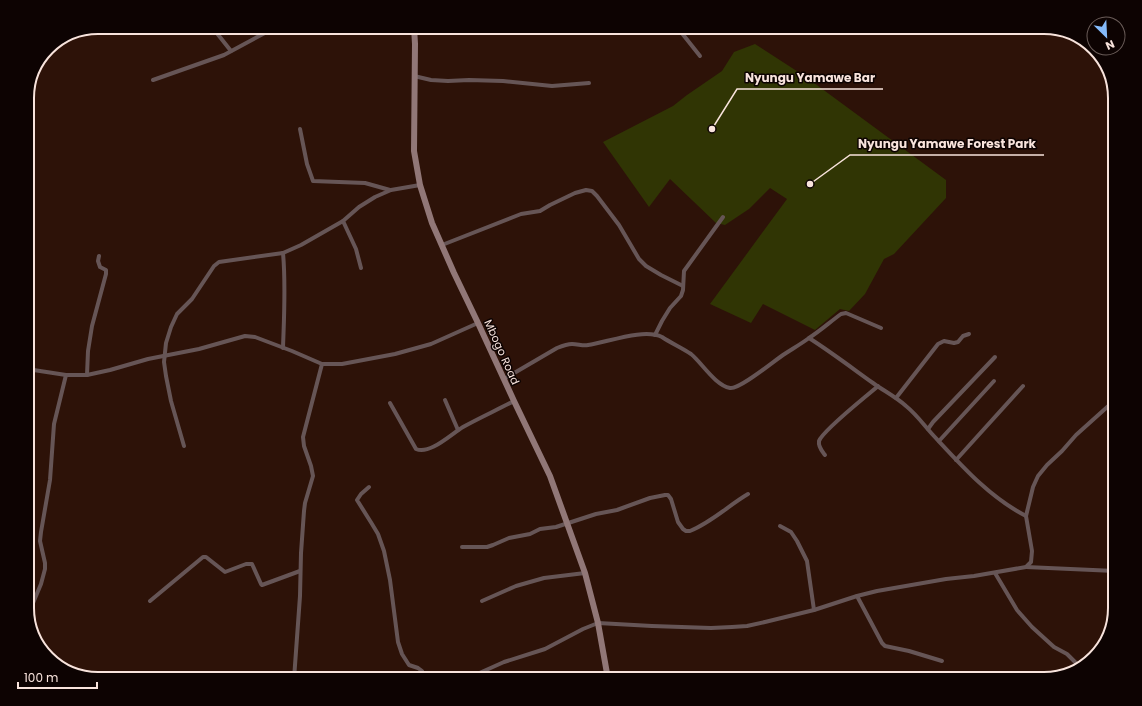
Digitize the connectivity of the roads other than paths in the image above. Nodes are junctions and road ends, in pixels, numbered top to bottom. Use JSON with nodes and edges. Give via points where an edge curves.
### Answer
{"nodes":[{"id":1,"x":218,"y":34,"type":"edge"},
{"id":2,"x":263,"y":34,"type":"edge"},
{"id":3,"x":414,"y":34,"type":"edge"},
{"id":4,"x":683,"y":34,"type":"edge"},
{"id":5,"x":231,"y":51,"type":"junction"},
{"id":6,"x":700,"y":56,"type":"dead end"},
{"id":7,"x":414,"y":76,"type":"junction"},
{"id":8,"x":153,"y":80,"type":"dead end"},
{"id":9,"x":588,"y":83,"type":"dead end"},
{"id":10,"x":300,"y":129,"type":"dead end"},
{"id":11,"x":420,"y":184,"type":"junction"},
{"id":12,"x":391,"y":190,"type":"junction"},
{"id":13,"x":723,"y":217,"type":"dead end"},
{"id":14,"x":343,"y":221,"type":"junction"},
{"id":15,"x":442,"y":245,"type":"junction"},
{"id":16,"x":284,"y":252,"type":"junction"},
{"id":17,"x":100,"y":256,"type":"dead end"},
{"id":18,"x":361,"y":268,"type":"dead end"},
{"id":19,"x":683,"y":286,"type":"junction"},
{"id":20,"x":478,"y":322,"type":"junction"},
{"id":21,"x":881,"y":328,"type":"dead end"},
{"id":22,"x":969,"y":334,"type":"dead end"},
{"id":23,"x":655,"y":335,"type":"junction"},
{"id":24,"x":809,"y":338,"type":"junction"},
{"id":25,"x":282,"y":348,"type":"junction"},
{"id":26,"x":164,"y":356,"type":"junction"},
{"id":27,"x":995,"y":357,"type":"dead end"},
{"id":28,"x":322,"y":364,"type":"junction"},
{"id":29,"x":34,"y":370,"type":"edge"},
{"id":30,"x":66,"y":375,"type":"junction"},
{"id":31,"x":87,"y":375,"type":"junction"},
{"id":32,"x":504,"y":379,"type":"junction"},
{"id":33,"x":994,"y":381,"type":"dead end"},
{"id":34,"x":878,"y":386,"type":"junction"},
{"id":35,"x":1024,"y":386,"type":"dead end"},
{"id":36,"x":896,"y":398,"type":"junction"},
{"id":37,"x":445,"y":400,"type":"dead end"},
{"id":38,"x":514,"y":401,"type":"junction"},
{"id":39,"x":390,"y":403,"type":"dead end"},
{"id":40,"x":1108,"y":406,"type":"edge"},
{"id":41,"x":928,"y":429,"type":"junction"},
{"id":42,"x":458,"y":430,"type":"junction"},
{"id":43,"x":939,"y":441,"type":"junction"},
{"id":44,"x":184,"y":446,"type":"dead end"},
{"id":45,"x":825,"y":455,"type":"dead end"},
{"id":46,"x":956,"y":460,"type":"junction"},
{"id":47,"x":369,"y":487,"type":"dead end"},
{"id":48,"x":748,"y":494,"type":"dead end"},
{"id":49,"x":1026,"y":516,"type":"junction"},
{"id":50,"x":567,"y":523,"type":"junction"},
{"id":51,"x":780,"y":526,"type":"dead end"},
{"id":52,"x":462,"y":547,"type":"dead end"},
{"id":53,"x":1026,"y":567,"type":"junction"},
{"id":54,"x":300,"y":571,"type":"junction"},
{"id":55,"x":1108,"y":571,"type":"edge"},
{"id":56,"x":585,"y":573,"type":"junction"},
{"id":57,"x":995,"y":573,"type":"junction"},
{"id":58,"x":857,"y":596,"type":"junction"},
{"id":59,"x":34,"y":600,"type":"edge"},
{"id":60,"x":150,"y":601,"type":"dead end"},
{"id":61,"x":482,"y":601,"type":"dead end"},
{"id":62,"x":814,"y":610,"type":"junction"},
{"id":63,"x":598,"y":623,"type":"junction"},
{"id":64,"x":942,"y":661,"type":"dead end"},
{"id":65,"x":1076,"y":663,"type":"edge"},
{"id":66,"x":295,"y":672,"type":"edge"},
{"id":67,"x":422,"y":672,"type":"edge"},
{"id":68,"x":482,"y":672,"type":"edge"},
{"id":69,"x":607,"y":672,"type":"edge"}],
"edges":[{"from":1,"to":5,"type":"street"},
{"from":2,"to":5,"type":"street"},
{"from":3,"to":7,"type":"main road","name":"Mbogo Road"},
{"from":4,"to":6,"type":"street"},
{"from":5,"to":8,"type":"street"},
{"from":7,"to":9,"type":"street","via":[[430,80],[503,81],[552,86]]},
{"from":7,"to":11,"type":"main road","name":"Mbogo Road","via":[[414,151]]},
{"from":10,"to":12,"type":"street","via":[[307,164],[314,181],[365,183]]},
{"from":11,"to":12,"type":"street"},
{"from":11,"to":15,"type":"main road","name":"Mbogo Road"},
{"from":12,"to":14,"type":"street","via":[[375,197]]},
{"from":13,"to":19,"type":"street","via":[[684,271]]},
{"from":14,"to":16,"type":"street"},
{"from":14,"to":18,"type":"street","via":[[356,249]]},
{"from":15,"to":19,"type":"street","via":[[521,214],[540,211],[575,193],[592,191],[619,225],[639,259],[646,266]]},
{"from":15,"to":20,"type":"main road","name":"Mbogo Road"},
{"from":16,"to":25,"type":"street","via":[[285,303]]},
{"from":16,"to":26,"type":"street","via":[[217,263],[192,299],[177,314]]},
{"from":17,"to":31,"type":"street","via":[[100,267],[106,270],[106,274],[92,326]]},
{"from":19,"to":23,"type":"street","via":[[680,296]]},
{"from":20,"to":28,"type":"street","via":[[431,344],[402,352],[351,363]]},
{"from":20,"to":32,"type":"main road","name":"Mbogo Road"},
{"from":21,"to":24,"type":"street","via":[[844,313]]},
{"from":22,"to":36,"type":"street","via":[[958,342],[944,341],[938,344]]},
{"from":23,"to":24,"type":"street","via":[[691,355],[717,381],[730,388],[743,383]]},
{"from":23,"to":32,"type":"street","via":[[627,336],[586,346],[564,345]]},
{"from":24,"to":34,"type":"street"},
{"from":25,"to":26,"type":"street","via":[[255,337],[245,336]]},
{"from":25,"to":28,"type":"street"},
{"from":26,"to":31,"type":"street"},
{"from":26,"to":44,"type":"street","via":[[171,401]]},
{"from":27,"to":41,"type":"street"},
{"from":28,"to":54,"type":"street","via":[[303,437],[313,476],[304,503]]},
{"from":29,"to":30,"type":"street"},
{"from":30,"to":31,"type":"street"},
{"from":30,"to":59,"type":"street","via":[[54,424],[50,480],[40,541],[45,563],[41,584]]},
{"from":32,"to":38,"type":"main road","name":"Mbogo Road"},
{"from":33,"to":43,"type":"street"},
{"from":34,"to":36,"type":"street"},
{"from":34,"to":45,"type":"street","via":[[822,436],[819,445]]},
{"from":35,"to":46,"type":"street"},
{"from":36,"to":41,"type":"street"},
{"from":37,"to":42,"type":"street"},
{"from":38,"to":42,"type":"street"},
{"from":38,"to":50,"type":"main road","name":"Mbogo Road","via":[[550,476]]},
{"from":39,"to":42,"type":"street","via":[[417,450],[442,442]]},
{"from":40,"to":49,"type":"street","via":[[1076,435],[1038,476]]},
{"from":41,"to":43,"type":"street"},
{"from":43,"to":46,"type":"street"},
{"from":46,"to":49,"type":"street","via":[[997,498]]},
{"from":47,"to":67,"type":"street","via":[[357,500],[378,534],[384,551],[398,642],[406,661]]},
{"from":48,"to":50,"type":"street","via":[[690,531],[683,529],[678,522],[668,495]]},
{"from":49,"to":53,"type":"street","via":[[1032,551],[1031,562]]},
{"from":50,"to":52,"type":"street","via":[[540,528],[530,534],[509,538],[493,545]]},
{"from":50,"to":56,"type":"main road","name":"Mbogo Road"},
{"from":51,"to":62,"type":"street","via":[[791,532],[807,562]]},
{"from":53,"to":55,"type":"street"},
{"from":53,"to":57,"type":"street"},
{"from":54,"to":60,"type":"street","via":[[262,585],[252,564],[225,572],[203,557]]},
{"from":54,"to":66,"type":"street"},
{"from":56,"to":61,"type":"street","via":[[544,578]]},
{"from":56,"to":63,"type":"main road","name":"Mbogo Road"},
{"from":57,"to":58,"type":"street","via":[[931,581]]},
{"from":57,"to":65,"type":"street","via":[[1017,610],[1032,627]]},
{"from":58,"to":62,"type":"street"},
{"from":58,"to":64,"type":"street","via":[[885,646]]},
{"from":62,"to":63,"type":"street","via":[[732,627]]},
{"from":63,"to":68,"type":"street","via":[[545,649]]},
{"from":63,"to":69,"type":"main road","name":"Mbogo Road"}]}
